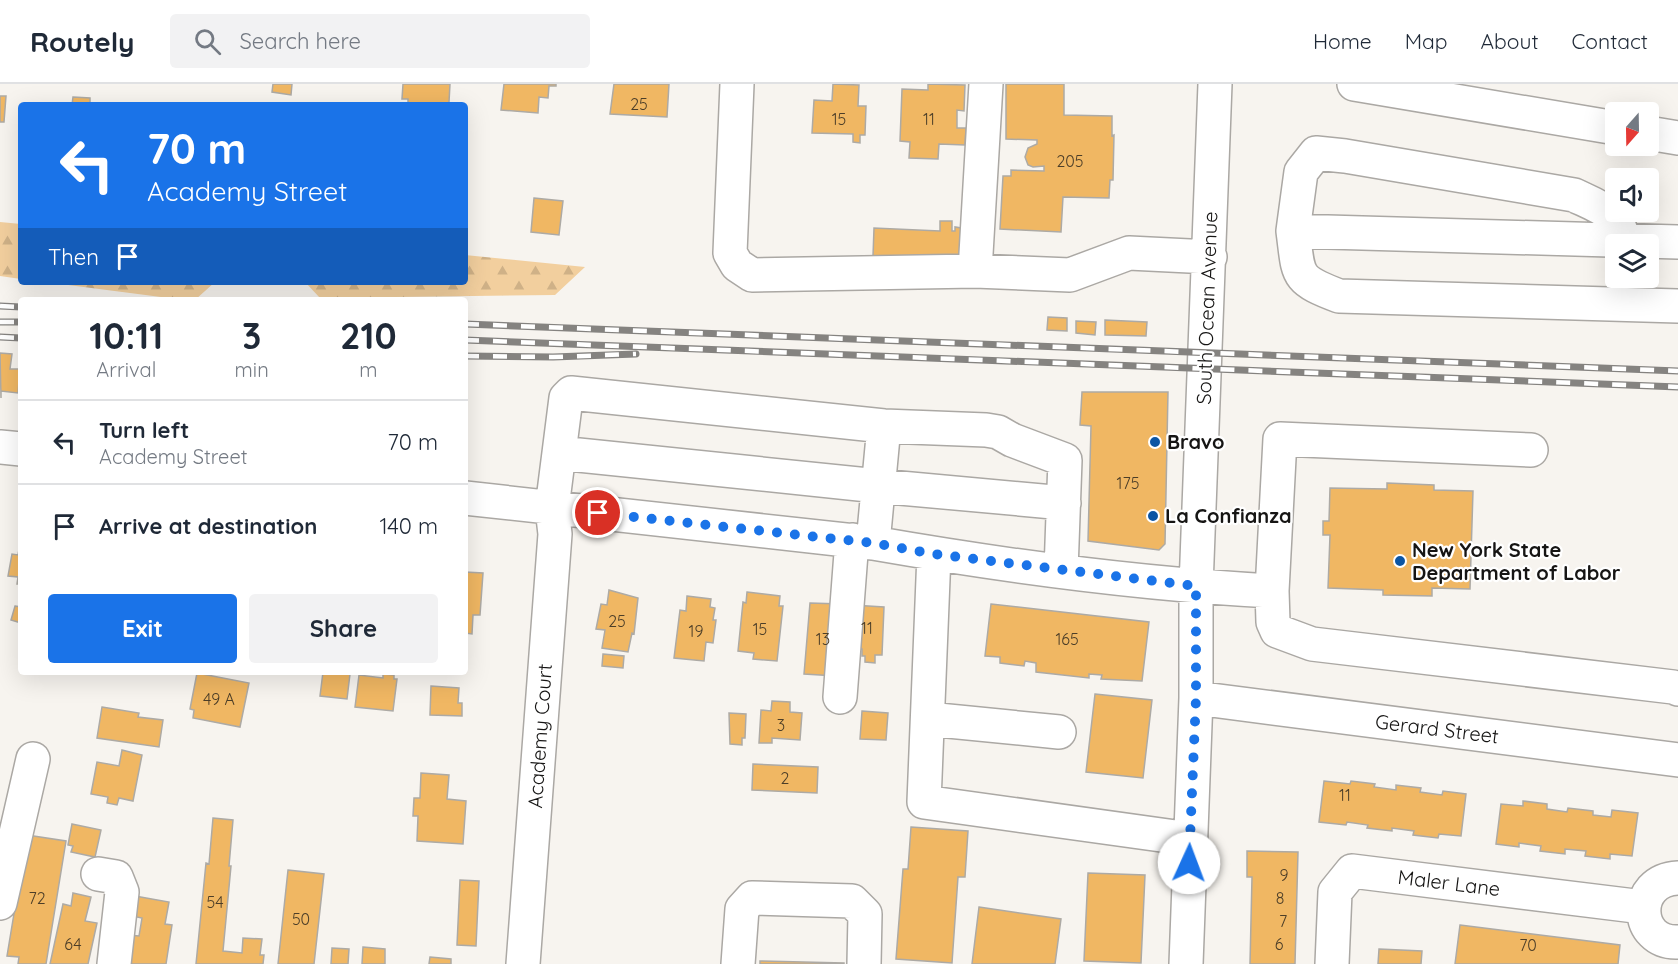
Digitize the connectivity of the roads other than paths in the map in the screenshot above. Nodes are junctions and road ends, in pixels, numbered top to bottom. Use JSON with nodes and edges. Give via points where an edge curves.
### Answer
{"nodes":[{"id":1,"x":736,"y":84,"type":"edge"},
{"id":2,"x":986,"y":84,"type":"edge"},
{"id":3,"x":1215,"y":84,"type":"edge"},
{"id":4,"x":1354,"y":84,"type":"edge"},
{"id":5,"x":1502,"y":96,"type":"edge"},
{"id":6,"x":1605,"y":125,"type":"edge"},
{"id":7,"x":1659,"y":135,"type":"edge"},
{"id":8,"x":1678,"y":138,"type":"edge"},
{"id":9,"x":1293,"y":231,"type":"junction"},
{"id":10,"x":1621,"y":234,"type":"edge"},
{"id":11,"x":1605,"y":242,"type":"edge"},
{"id":12,"x":1659,"y":242,"type":"edge"},
{"id":13,"x":1678,"y":242,"type":"edge"},
{"id":14,"x":1210,"y":257,"type":"junction"},
{"id":15,"x":975,"y":271,"type":"junction"},
{"id":16,"x":1619,"y":291,"type":"edge"},
{"id":17,"x":1678,"y":306,"type":"edge"},
{"id":18,"x":884,"y":426,"type":"junction"},
{"id":19,"x":0,"y":447,"type":"edge"},
{"id":20,"x":18,"y":449,"type":"edge"},
{"id":21,"x":1531,"y":450,"type":"dead end"},
{"id":22,"x":558,"y":453,"type":"junction"},
{"id":23,"x":878,"y":486,"type":"junction"},
{"id":24,"x":468,"y":498,"type":"edge"},
{"id":25,"x":1064,"y":502,"type":"junction"},
{"id":26,"x":552,"y":508,"type":"junction"},
{"id":27,"x":862,"y":541,"type":"junction"},
{"id":28,"x":934,"y":554,"type":"junction"},
{"id":29,"x":1061,"y":571,"type":"junction"},
{"id":30,"x":1196,"y":586,"type":"junction"},
{"id":31,"x":1272,"y":591,"type":"junction"},
{"id":32,"x":1678,"y":689,"type":"edge"},
{"id":33,"x":840,"y":697,"type":"dead end"},
{"id":34,"x":1196,"y":698,"type":"junction"},
{"id":35,"x":928,"y":719,"type":"junction"},
{"id":36,"x":1059,"y":732,"type":"dead end"},
{"id":37,"x":33,"y":759,"type":"dead end"},
{"id":38,"x":1678,"y":760,"type":"edge"},
{"id":39,"x":1190,"y":839,"type":"junction"},
{"id":40,"x":98,"y":874,"type":"dead end"},
{"id":41,"x":1678,"y":878,"type":"edge"},
{"id":42,"x":0,"y":903,"type":"edge"},
{"id":43,"x":1644,"y":907,"type":"junction"},
{"id":44,"x":1673,"y":949,"type":"edge"},
{"id":45,"x":114,"y":964,"type":"edge"},
{"id":46,"x":523,"y":964,"type":"edge"},
{"id":47,"x":738,"y":964,"type":"edge"},
{"id":48,"x":864,"y":964,"type":"edge"},
{"id":49,"x":1186,"y":964,"type":"edge"},
{"id":50,"x":1332,"y":964,"type":"edge"}],
"edges":[{"from":1,"to":15,"type":"street","via":[[730,253],[737,265],[752,275]]},
{"from":2,"to":15,"type":"street"},
{"from":3,"to":14,"type":"street","name":"South Ocean Avenue"},
{"from":4,"to":5,"type":"street"},
{"from":5,"to":6,"type":"street"},
{"from":7,"to":8,"type":"street"},
{"from":9,"to":10,"type":"street","via":[[1301,172],[1316,153],[1574,195],[1603,208],[1618,221]]},
{"from":9,"to":11,"type":"street"},
{"from":9,"to":16,"type":"street","via":[[1298,273],[1313,286],[1339,296]]},
{"from":12,"to":13,"type":"street"},
{"from":14,"to":15,"type":"street","via":[[1129,253],[1070,275]]},
{"from":14,"to":30,"type":"street","name":"South Ocean Avenue"},
{"from":16,"to":17,"type":"street"},
{"from":18,"to":22,"type":"street","name":"Academy Court","via":[[572,393],[566,398]]},
{"from":18,"to":23,"type":"street"},
{"from":18,"to":25,"type":"street","via":[[998,432],[1065,460]]},
{"from":19,"to":20,"type":"street"},
{"from":21,"to":31,"type":"street","via":[[1280,439]]},
{"from":22,"to":23,"type":"street"},
{"from":22,"to":26,"type":"street","name":"Academy Court"},
{"from":23,"to":25,"type":"street"},
{"from":23,"to":27,"type":"street"},
{"from":24,"to":26,"type":"street"},
{"from":25,"to":29,"type":"street"},
{"from":26,"to":27,"type":"street"},
{"from":26,"to":46,"type":"street","name":"Academy Court","via":[[555,534]]},
{"from":27,"to":28,"type":"street"},
{"from":27,"to":33,"type":"street"},
{"from":28,"to":29,"type":"street"},
{"from":28,"to":35,"type":"street"},
{"from":29,"to":30,"type":"street"},
{"from":30,"to":31,"type":"street"},
{"from":30,"to":34,"type":"street","name":"South Ocean Avenue"},
{"from":31,"to":32,"type":"street","via":[[1277,631],[1312,644]]},
{"from":34,"to":38,"type":"street","name":"Gerard Street"},
{"from":34,"to":39,"type":"street","name":"South Ocean Avenue"},
{"from":35,"to":36,"type":"street"},
{"from":35,"to":39,"type":"street","via":[[924,802]]},
{"from":37,"to":42,"type":"street"},
{"from":39,"to":49,"type":"street","name":"South Ocean Avenue"},
{"from":40,"to":45,"type":"street","via":[[116,877],[122,892]]},
{"from":41,"to":43,"type":"street","via":[[1656,884],[1647,894]]},
{"from":43,"to":44,"type":"street","via":[[1650,930]]},
{"from":43,"to":50,"type":"street","name":"Maler Lane","via":[[1352,871],[1335,892]]},
{"from":47,"to":48,"type":"street","via":[[742,909],[752,898],[852,901],[865,914]]}]}
